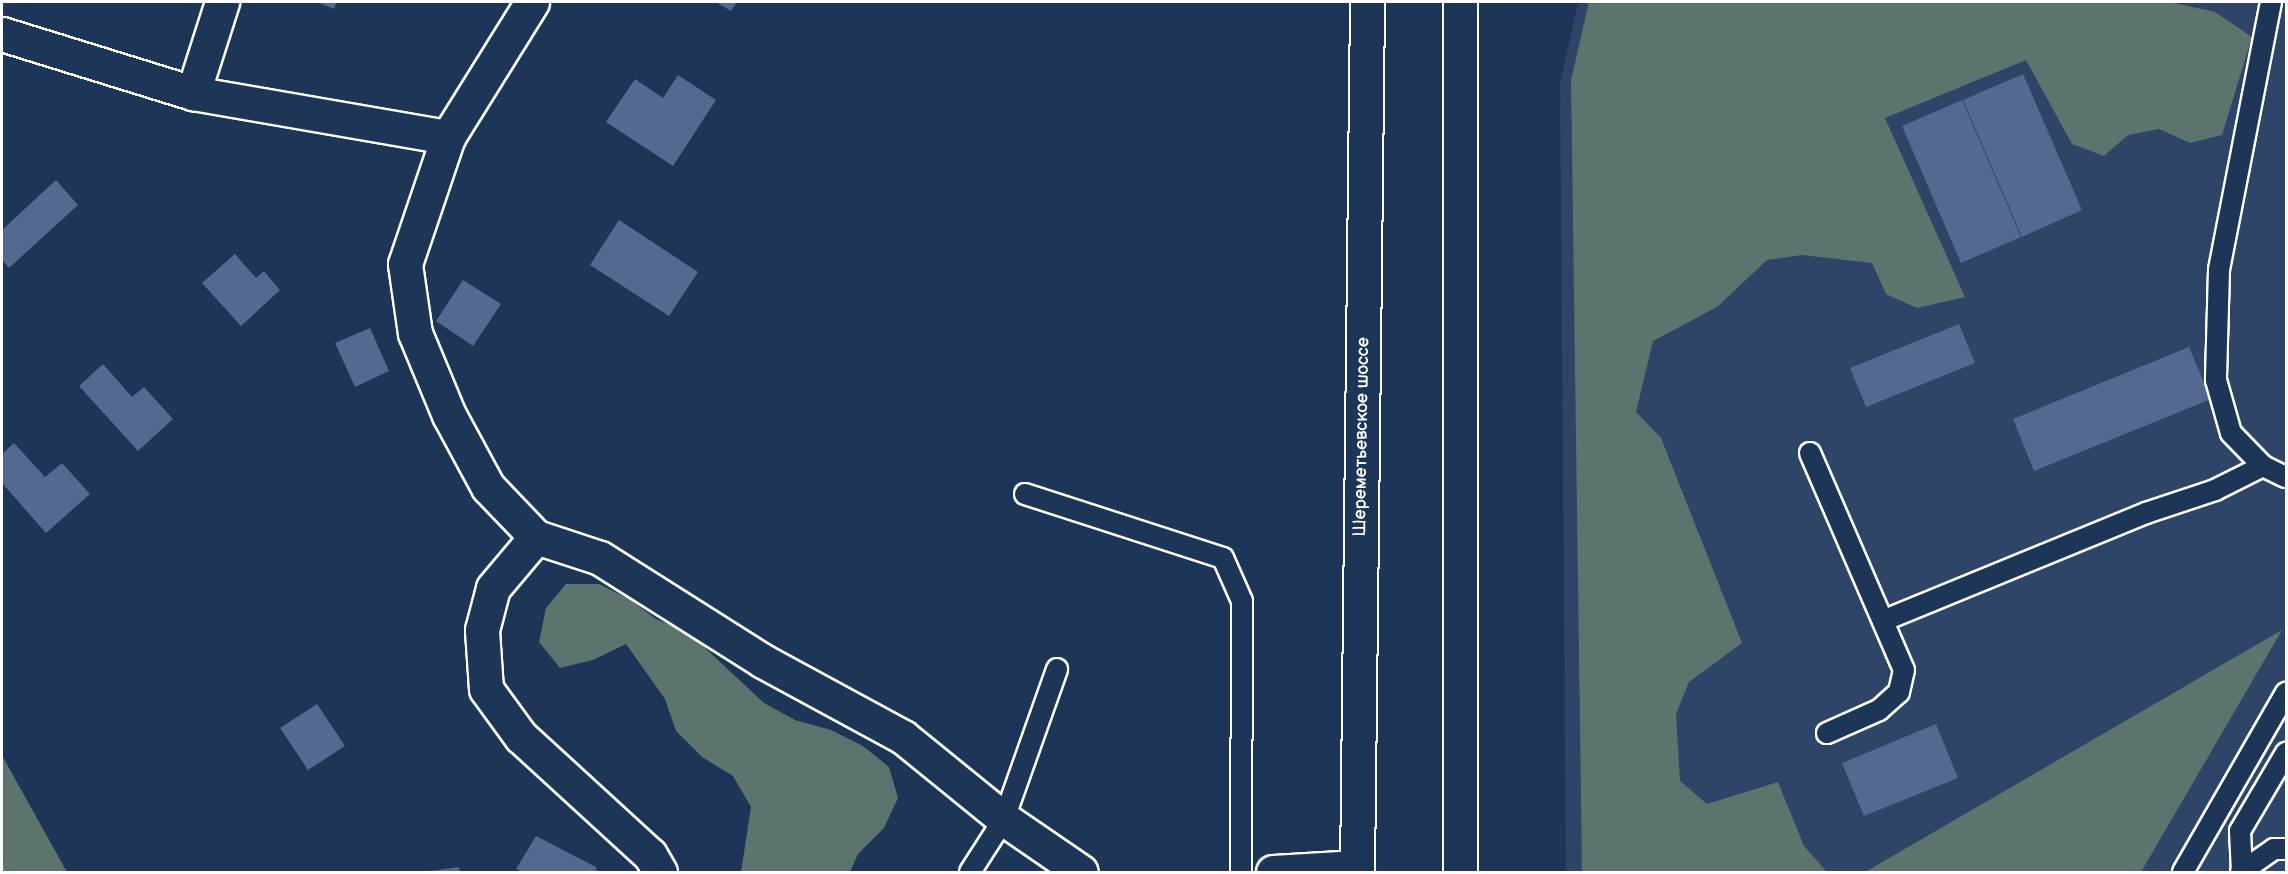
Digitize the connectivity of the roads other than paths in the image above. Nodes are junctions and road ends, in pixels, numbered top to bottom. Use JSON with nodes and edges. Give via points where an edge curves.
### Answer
{"nodes":[{"id":1,"x":222,"y":2,"type":"edge"},
{"id":2,"x":532,"y":2,"type":"edge"},
{"id":3,"x":1367,"y":2,"type":"edge"},
{"id":4,"x":1460,"y":2,"type":"edge"},
{"id":5,"x":2271,"y":2,"type":"edge"},
{"id":6,"x":2,"y":34,"type":"edge"},
{"id":7,"x":193,"y":93,"type":"junction"},
{"id":8,"x":448,"y":138,"type":"junction"},
{"id":9,"x":1810,"y":453,"type":"dead end"},
{"id":10,"x":2263,"y":466,"type":"junction"},
{"id":11,"x":2286,"y":477,"type":"edge"},
{"id":12,"x":1025,"y":494,"type":"dead end"},
{"id":13,"x":536,"y":537,"type":"junction"},
{"id":14,"x":1886,"y":620,"type":"junction"},
{"id":15,"x":1057,"y":669,"type":"dead end"},
{"id":16,"x":2286,"y":693,"type":"edge"},
{"id":17,"x":1827,"y":733,"type":"dead end"},
{"id":18,"x":2286,"y":753,"type":"edge"},
{"id":19,"x":1004,"y":819,"type":"junction"},
{"id":20,"x":2286,"y":849,"type":"edge"},
{"id":21,"x":1357,"y":870,"type":"edge"},
{"id":22,"x":2242,"y":872,"type":"edge"},
{"id":23,"x":660,"y":873,"type":"edge"},
{"id":24,"x":970,"y":873,"type":"edge"},
{"id":25,"x":1081,"y":873,"type":"edge"},
{"id":26,"x":1241,"y":873,"type":"edge"},
{"id":27,"x":1273,"y":873,"type":"edge"},
{"id":28,"x":1460,"y":873,"type":"edge"},
{"id":29,"x":2183,"y":873,"type":"edge"}],
"edges":[{"from":1,"to":7,"type":"street"},
{"from":2,"to":8,"type":"street"},
{"from":3,"to":21,"type":"street","name":"Шереметьевское шоссе"},
{"from":4,"to":28,"type":"street"},
{"from":5,"to":10,"type":"lane","via":[[2219,270],[2216,380],[2232,433]]},
{"from":6,"to":7,"type":"street"},
{"from":7,"to":8,"type":"street"},
{"from":8,"to":13,"type":"street","via":[[405,264],[415,333],[449,415],[488,487]]},
{"from":9,"to":14,"type":"lane"},
{"from":10,"to":11,"type":"lane"},
{"from":10,"to":14,"type":"lane","via":[[2215,490],[2146,513]]},
{"from":12,"to":26,"type":"lane","via":[[1223,558],[1242,601]]},
{"from":13,"to":19,"type":"street","via":[[600,558],[763,661],[903,737]]},
{"from":13,"to":23,"type":"street","via":[[493,588],[482,630],[486,689],[521,737],[650,855]]},
{"from":14,"to":17,"type":"lane","via":[[1904,670],[1899,692],[1879,710]]},
{"from":15,"to":19,"type":"lane"},
{"from":16,"to":29,"type":"lane"},
{"from":18,"to":22,"type":"lane","via":[[2240,831]]},
{"from":19,"to":24,"type":"lane"},
{"from":19,"to":25,"type":"street"},
{"from":20,"to":22,"type":"lane","via":[[2274,849]]},
{"from":21,"to":27,"type":"street"}]}
